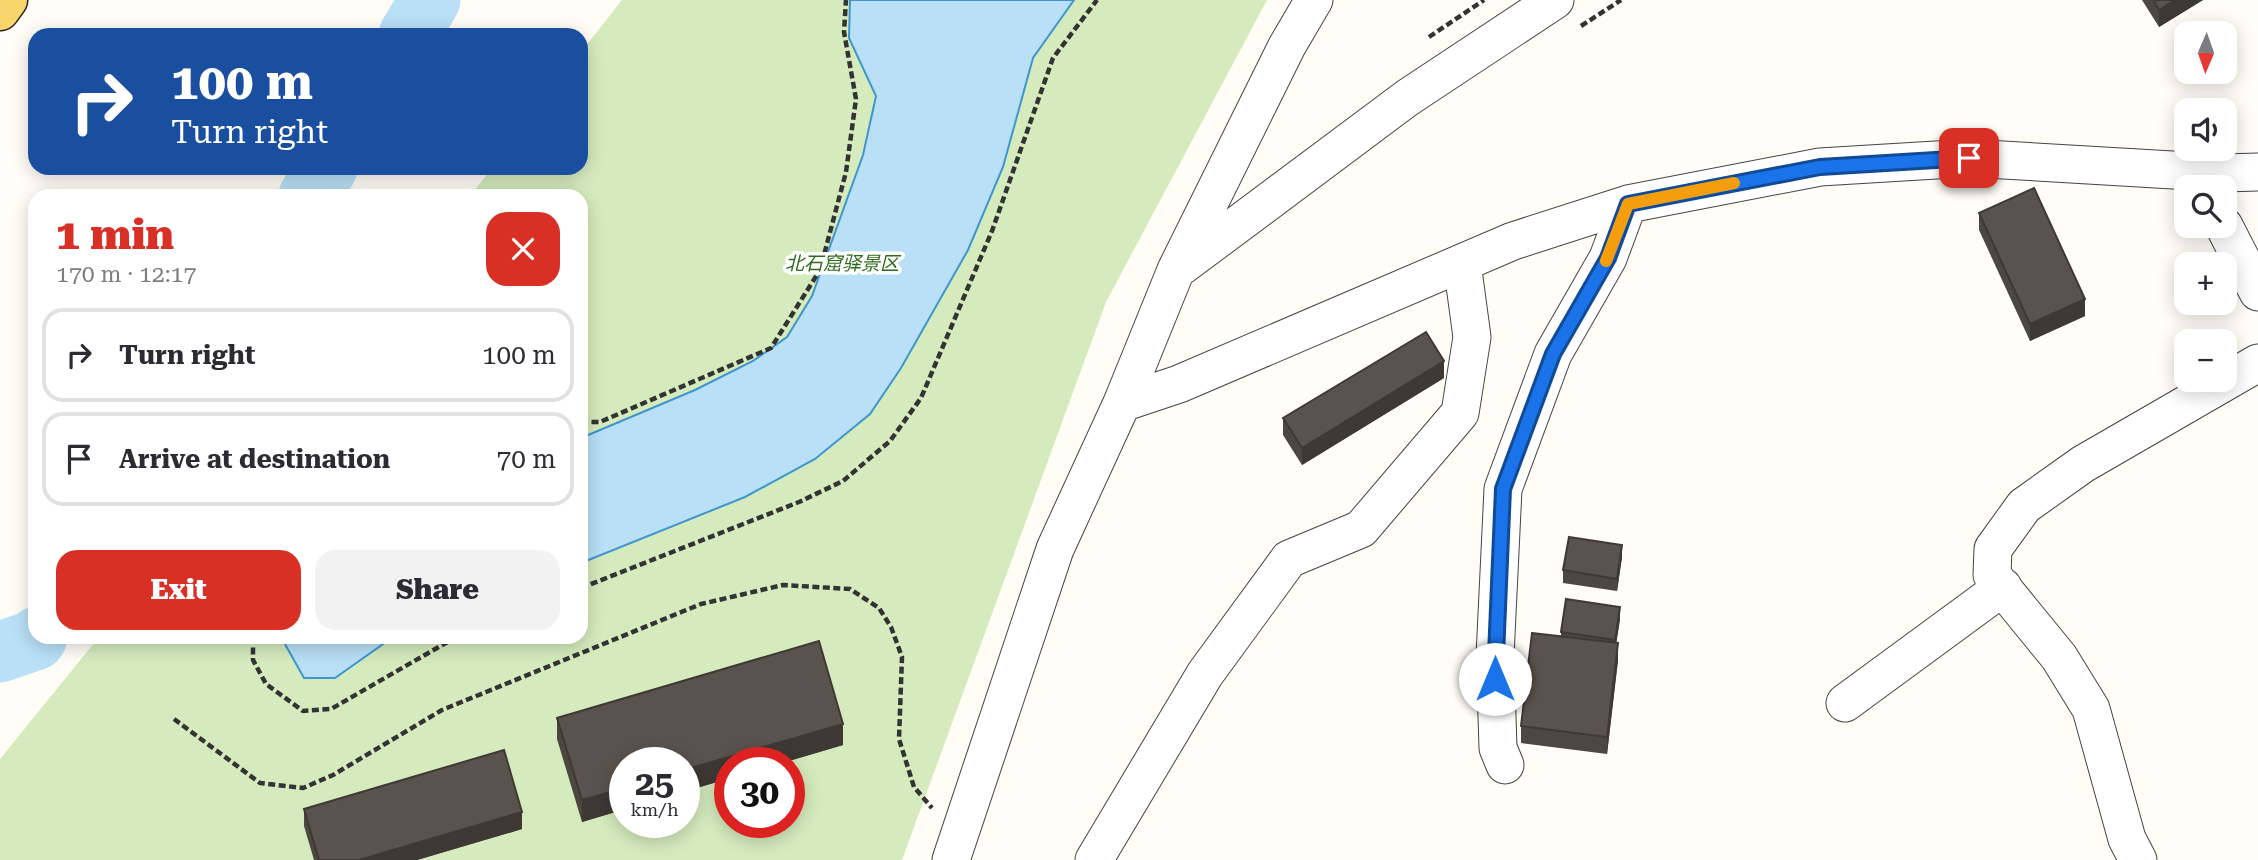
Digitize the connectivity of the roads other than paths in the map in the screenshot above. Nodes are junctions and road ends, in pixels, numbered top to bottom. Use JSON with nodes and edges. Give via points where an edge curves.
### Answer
{"nodes":[{"id":1,"x":8,"y":0,"type":"edge"},
{"id":2,"x":1314,"y":0,"type":"edge"},
{"id":3,"x":1555,"y":0,"type":"edge"},
{"id":4,"x":0,"y":11,"type":"edge"},
{"id":5,"x":2206,"y":175,"type":"edge"},
{"id":6,"x":1628,"y":204,"type":"junction"},
{"id":7,"x":2230,"y":238,"type":"edge"},
{"id":8,"x":1462,"y":263,"type":"junction"},
{"id":9,"x":1176,"y":270,"type":"junction"},
{"id":10,"x":2258,"y":292,"type":"edge"},
{"id":11,"x":2258,"y":363,"type":"edge"},
{"id":12,"x":1122,"y":403,"type":"junction"},
{"id":13,"x":2003,"y":587,"type":"junction"},
{"id":14,"x":1845,"y":703,"type":"dead end"},
{"id":15,"x":1505,"y":765,"type":"dead end"},
{"id":16,"x":951,"y":860,"type":"edge"},
{"id":17,"x":1094,"y":860,"type":"edge"},
{"id":18,"x":2138,"y":860,"type":"edge"}],
"edges":[{"from":1,"to":4,"type":"main road"},
{"from":2,"to":9,"type":"street"},
{"from":3,"to":9,"type":"street","via":[[1407,98]]},
{"from":5,"to":6,"type":"street","via":[[1969,158],[1820,167]]},
{"from":6,"to":8,"type":"street","via":[[1513,241]]},
{"from":6,"to":15,"type":"street","via":[[1608,258],[1553,354],[1503,489],[1495,656],[1497,748]]},
{"from":7,"to":10,"type":"street"},
{"from":8,"to":12,"type":"street","via":[[1179,384]]},
{"from":8,"to":17,"type":"street","via":[[1472,337],[1460,413],[1361,529],[1289,559],[1205,674]]},
{"from":9,"to":12,"type":"street"},
{"from":11,"to":13,"type":"street","via":[[2083,464],[2024,506],[1993,549],[1992,575]]},
{"from":12,"to":16,"type":"street","via":[[1055,549]]},
{"from":13,"to":14,"type":"street"},
{"from":13,"to":18,"type":"street","via":[[2059,657],[2091,709],[2127,839]]}]}
